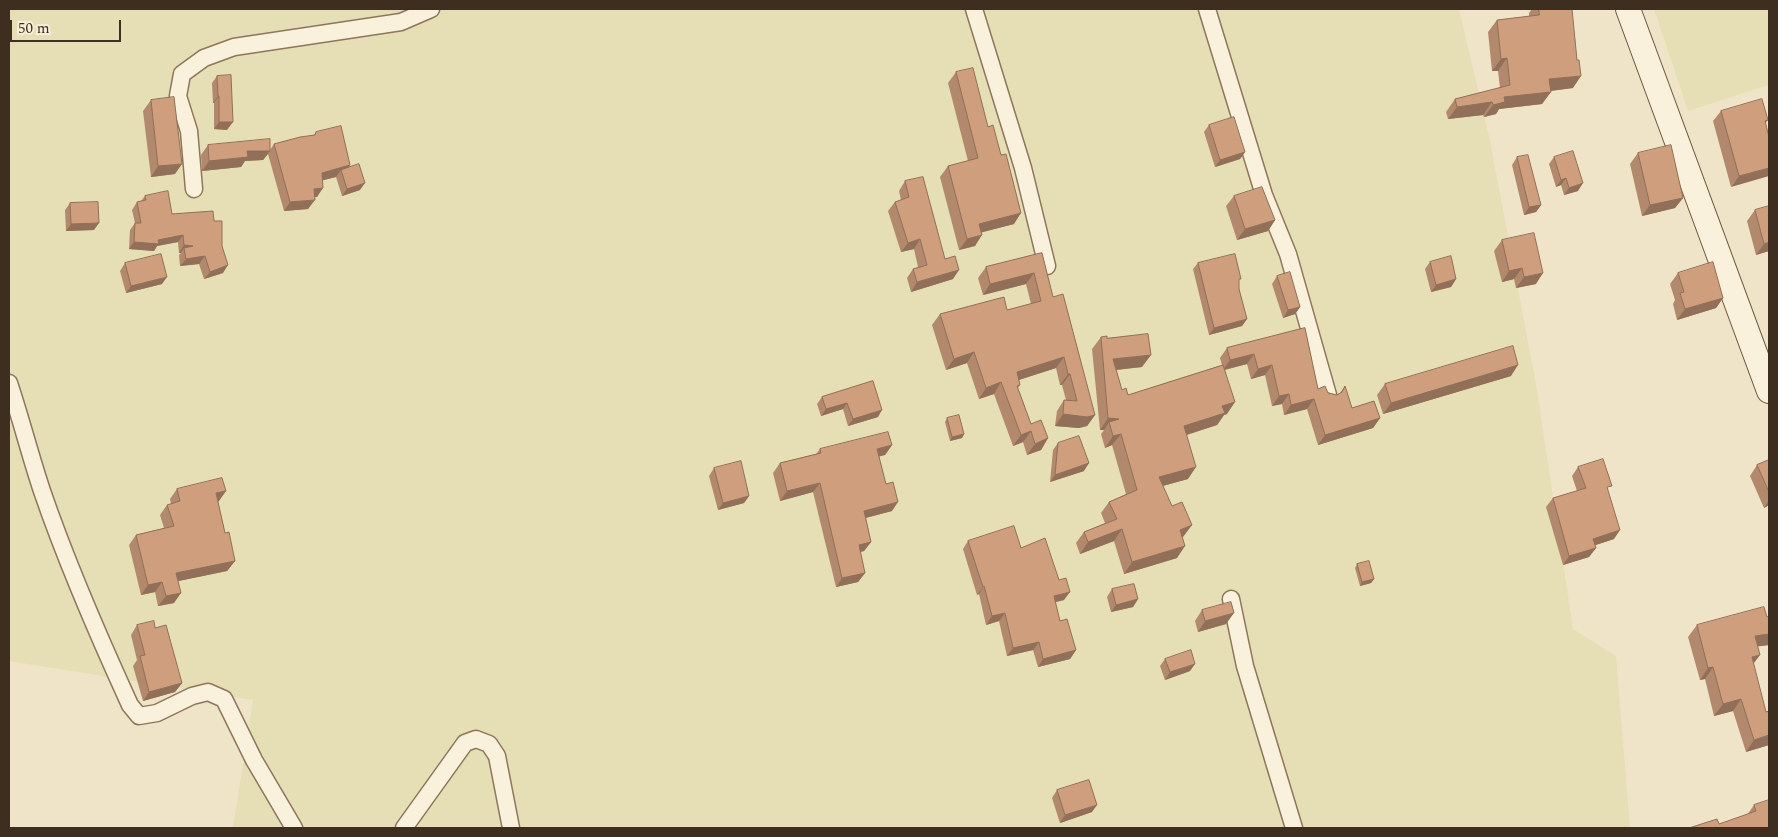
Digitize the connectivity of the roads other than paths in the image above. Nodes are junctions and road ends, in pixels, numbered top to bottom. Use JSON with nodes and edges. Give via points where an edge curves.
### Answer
{"nodes":[{"id":1,"x":431,"y":9,"type":"edge"},
{"id":2,"x":974,"y":9,"type":"edge"},
{"id":3,"x":1206,"y":9,"type":"edge"},
{"id":4,"x":1628,"y":9,"type":"edge"},
{"id":5,"x":194,"y":189,"type":"dead end"},
{"id":6,"x":1048,"y":266,"type":"dead end"},
{"id":7,"x":9,"y":383,"type":"edge"},
{"id":8,"x":1769,"y":391,"type":"edge"},
{"id":9,"x":1328,"y":395,"type":"edge"},
{"id":10,"x":1231,"y":600,"type":"edge"},
{"id":11,"x":294,"y":828,"type":"edge"},
{"id":12,"x":404,"y":828,"type":"edge"},
{"id":13,"x":511,"y":828,"type":"edge"},
{"id":14,"x":1294,"y":828,"type":"edge"}],
"edges":[{"from":1,"to":5,"type":"street","via":[[400,22],[234,47],[204,58],[182,74],[178,96],[189,131]]},
{"from":2,"to":6,"type":"street","via":[[1023,168]]},
{"from":3,"to":9,"type":"street","via":[[1264,195],[1288,254]]},
{"from":4,"to":8,"type":"main road"},
{"from":7,"to":11,"type":"street","via":[[42,492],[94,625],[130,705],[139,716],[157,713],[208,692],[224,698],[254,760]]},
{"from":10,"to":14,"type":"street","via":[[1244,666]]},
{"from":12,"to":13,"type":"street","via":[[465,743],[476,739],[489,744],[498,756]]}]}
